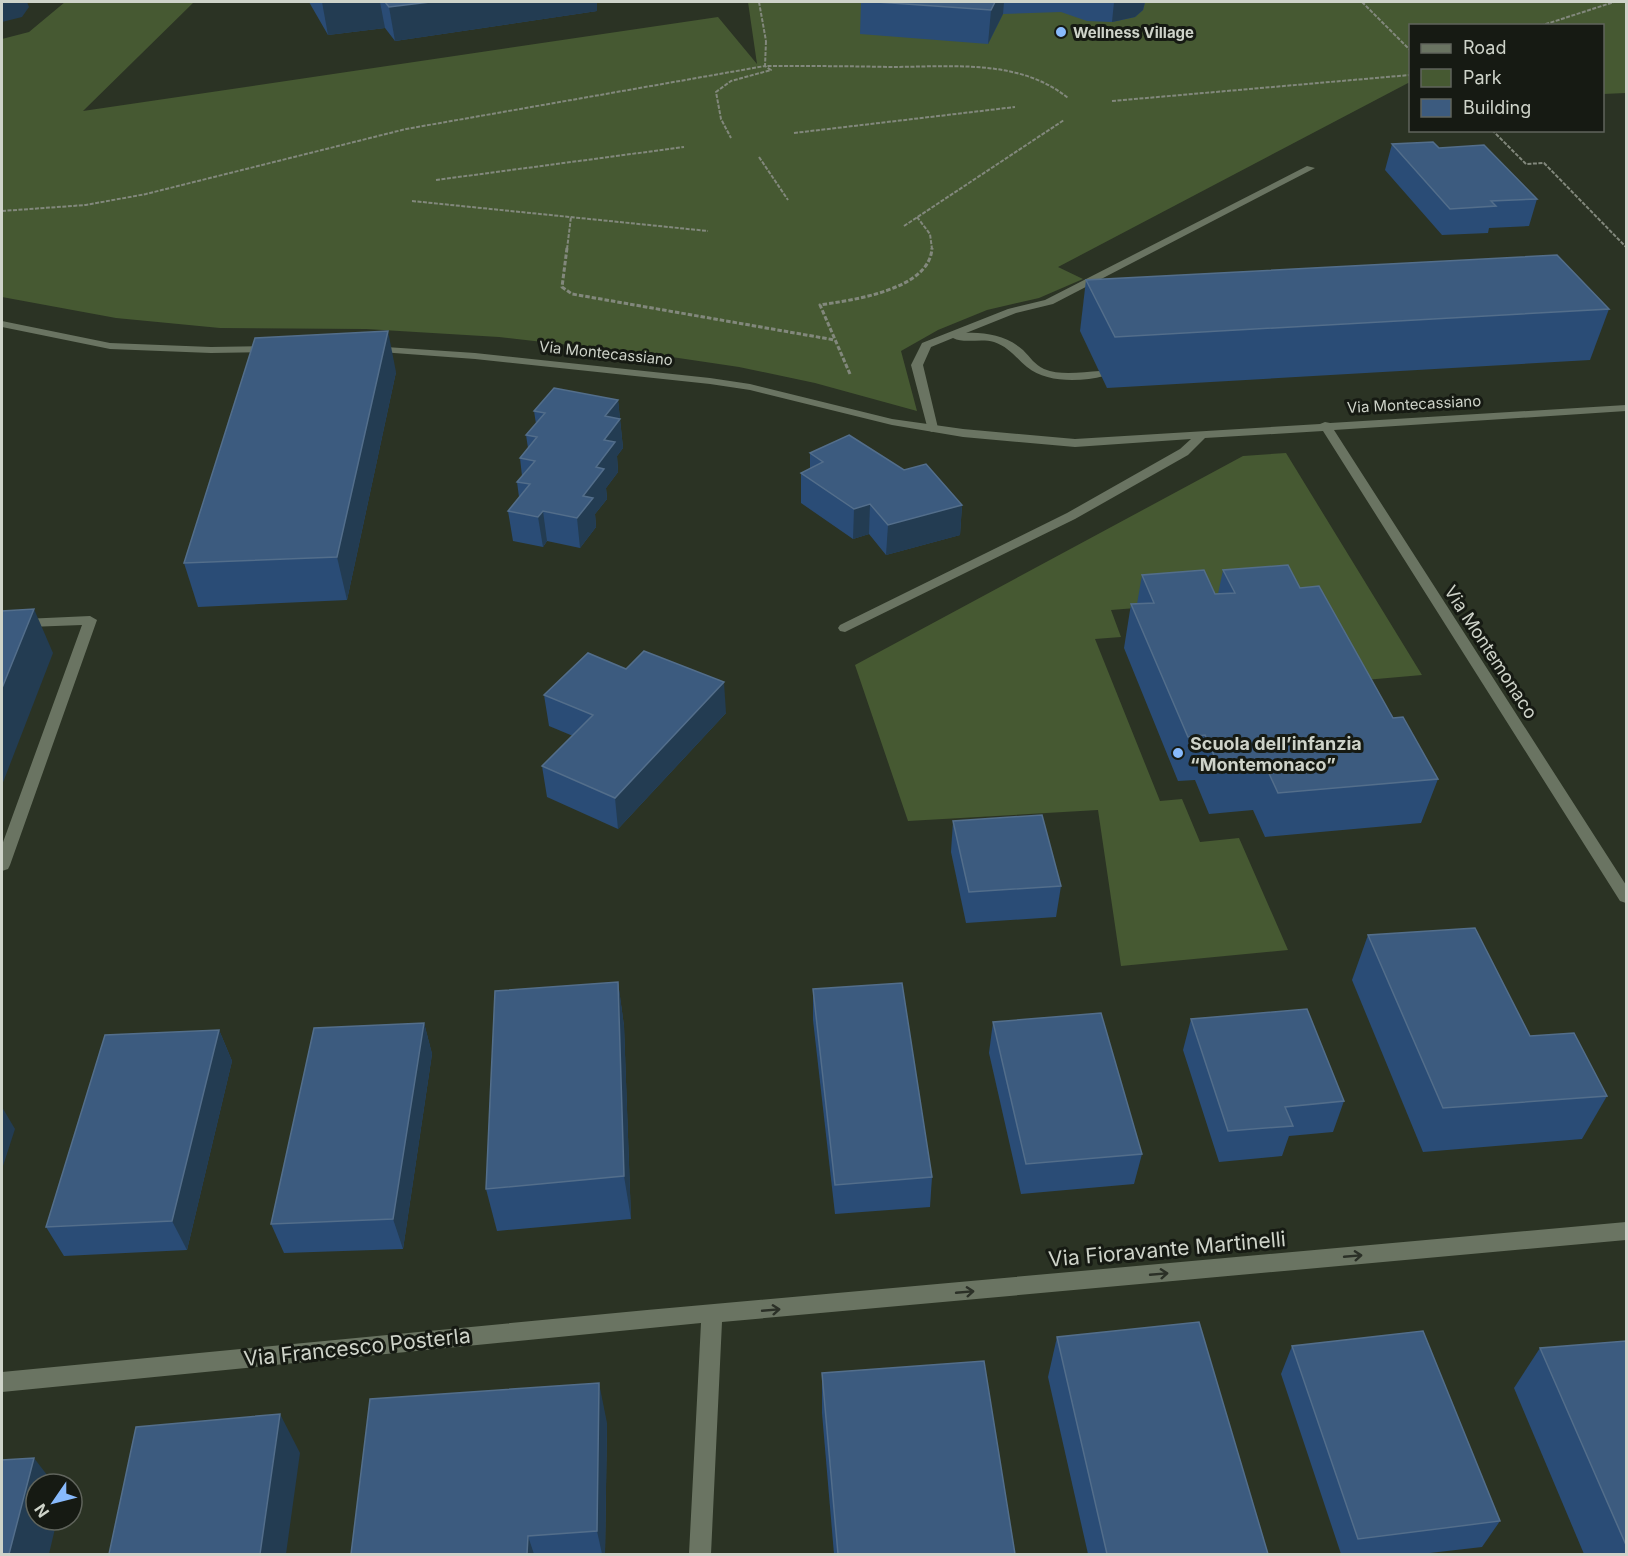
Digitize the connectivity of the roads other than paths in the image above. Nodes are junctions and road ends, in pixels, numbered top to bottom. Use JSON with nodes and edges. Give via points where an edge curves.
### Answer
{"nodes":[{"id":1,"x":1310,"y":168,"type":"dead end"},
{"id":2,"x":2,"y":324,"type":"edge"},
{"id":3,"x":943,"y":338,"type":"junction"},
{"id":4,"x":354,"y":348,"type":"edge"},
{"id":5,"x":282,"y":349,"type":"edge"},
{"id":6,"x":1100,"y":374,"type":"dead end"},
{"id":7,"x":1626,"y":408,"type":"edge"},
{"id":8,"x":1325,"y":426,"type":"junction"},
{"id":9,"x":932,"y":428,"type":"junction"},
{"id":10,"x":1203,"y":434,"type":"junction"},
{"id":11,"x":2,"y":624,"type":"edge"},
{"id":12,"x":845,"y":628,"type":"dead end"},
{"id":13,"x":2,"y":865,"type":"edge"},
{"id":14,"x":1626,"y":897,"type":"edge"},
{"id":15,"x":1626,"y":1231,"type":"edge"},
{"id":16,"x":712,"y":1315,"type":"junction"},
{"id":17,"x":2,"y":1382,"type":"edge"},
{"id":18,"x":700,"y":1554,"type":"edge"}],
"edges":[{"from":1,"to":3,"type":"street","via":[[1058,298]]},
{"from":2,"to":5,"type":"street","via":[[110,346]]},
{"from":3,"to":6,"type":"street","via":[[982,335],[1012,347],[1024,361],[1042,372]]},
{"from":3,"to":9,"type":"street","via":[[926,345],[917,365]]},
{"from":4,"to":9,"type":"street","name":"Via Montecassiano","via":[[475,356],[710,381]]},
{"from":7,"to":8,"type":"street","name":"Via Montecassiano"},
{"from":8,"to":10,"type":"street","name":"Via Montecassiano"},
{"from":8,"to":14,"type":"street","name":"Via Montemonaco"},
{"from":9,"to":10,"type":"street","name":"Via Montecassiano","via":[[1075,443]]},
{"from":10,"to":12,"type":"street","via":[[1184,452],[1071,516]]},
{"from":11,"to":13,"type":"street","via":[[90,620]]},
{"from":16,"to":15,"type":"street","name":"Via Fioravante Martinelli","one_way":true},
{"from":16,"to":17,"type":"street","name":"Via Francesco Posterla"},
{"from":16,"to":18,"type":"street"}]}
